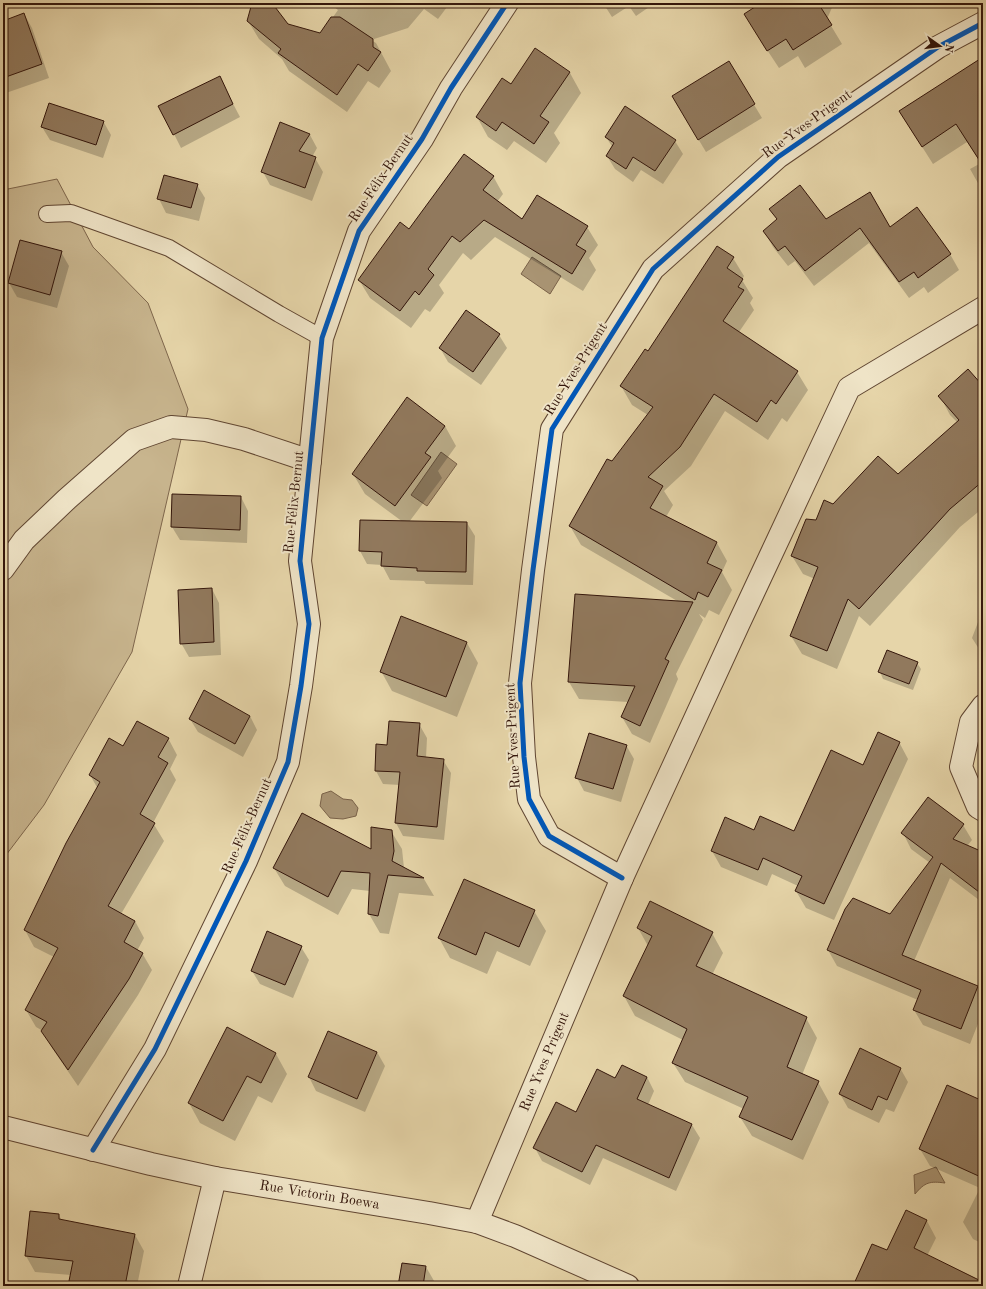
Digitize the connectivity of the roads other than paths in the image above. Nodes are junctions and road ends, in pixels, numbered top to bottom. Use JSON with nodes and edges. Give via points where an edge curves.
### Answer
{"nodes":[{"id":1,"x":507,"y":3,"type":"edge"},
{"id":2,"x":983,"y":23,"type":"edge"},
{"id":3,"x":47,"y":214,"type":"dead end"},
{"id":4,"x":983,"y":308,"type":"edge"},
{"id":5,"x":322,"y":338,"type":"junction"},
{"id":6,"x":310,"y":461,"type":"junction"},
{"id":7,"x":3,"y":569,"type":"edge"},
{"id":8,"x":983,"y":706,"type":"edge"},
{"id":9,"x":983,"y":810,"type":"edge"},
{"id":10,"x":622,"y":878,"type":"junction"},
{"id":11,"x":3,"y":1127,"type":"edge"},
{"id":12,"x":93,"y":1150,"type":"junction"},
{"id":13,"x":215,"y":1178,"type":"junction"},
{"id":14,"x":477,"y":1222,"type":"junction"},
{"id":15,"x":189,"y":1286,"type":"edge"},
{"id":16,"x":628,"y":1286,"type":"edge"}],
"edges":[{"from":1,"to":5,"type":"street","name":"Rue Félix Bernut","via":[[451,88],[422,139],[359,231]]},
{"from":2,"to":10,"type":"street","name":"Rue Yves Prigent","via":[[938,47],[778,157],[653,269],[552,429],[520,683],[529,799],[549,836]]},
{"from":3,"to":5,"type":"lane","via":[[71,214],[169,248]]},
{"from":4,"to":10,"type":"street","name":"Rue Yves Prigent","via":[[849,388]]},
{"from":5,"to":6,"type":"street","name":"Rue Félix Bernut"},
{"from":6,"to":7,"type":"street","via":[[244,439],[206,430],[171,427],[134,440],[24,540]]},
{"from":6,"to":12,"type":"street","name":"Rue Félix Bernut","via":[[300,561],[309,624],[288,762],[246,861],[155,1049]]},
{"from":8,"to":9,"type":"street","via":[[971,722],[961,767],[978,807]]},
{"from":10,"to":14,"type":"street","name":"Rue Yves Prigent"},
{"from":11,"to":12,"type":"street","name":"Rue Victorin Boewa"},
{"from":12,"to":13,"type":"street","name":"Rue Victorin Boewa"},
{"from":13,"to":14,"type":"street","name":"Rue Victorin Boewa"},
{"from":13,"to":15,"type":"street"},
{"from":14,"to":16,"type":"street","name":"Rue Victorin Boewa"}]}
